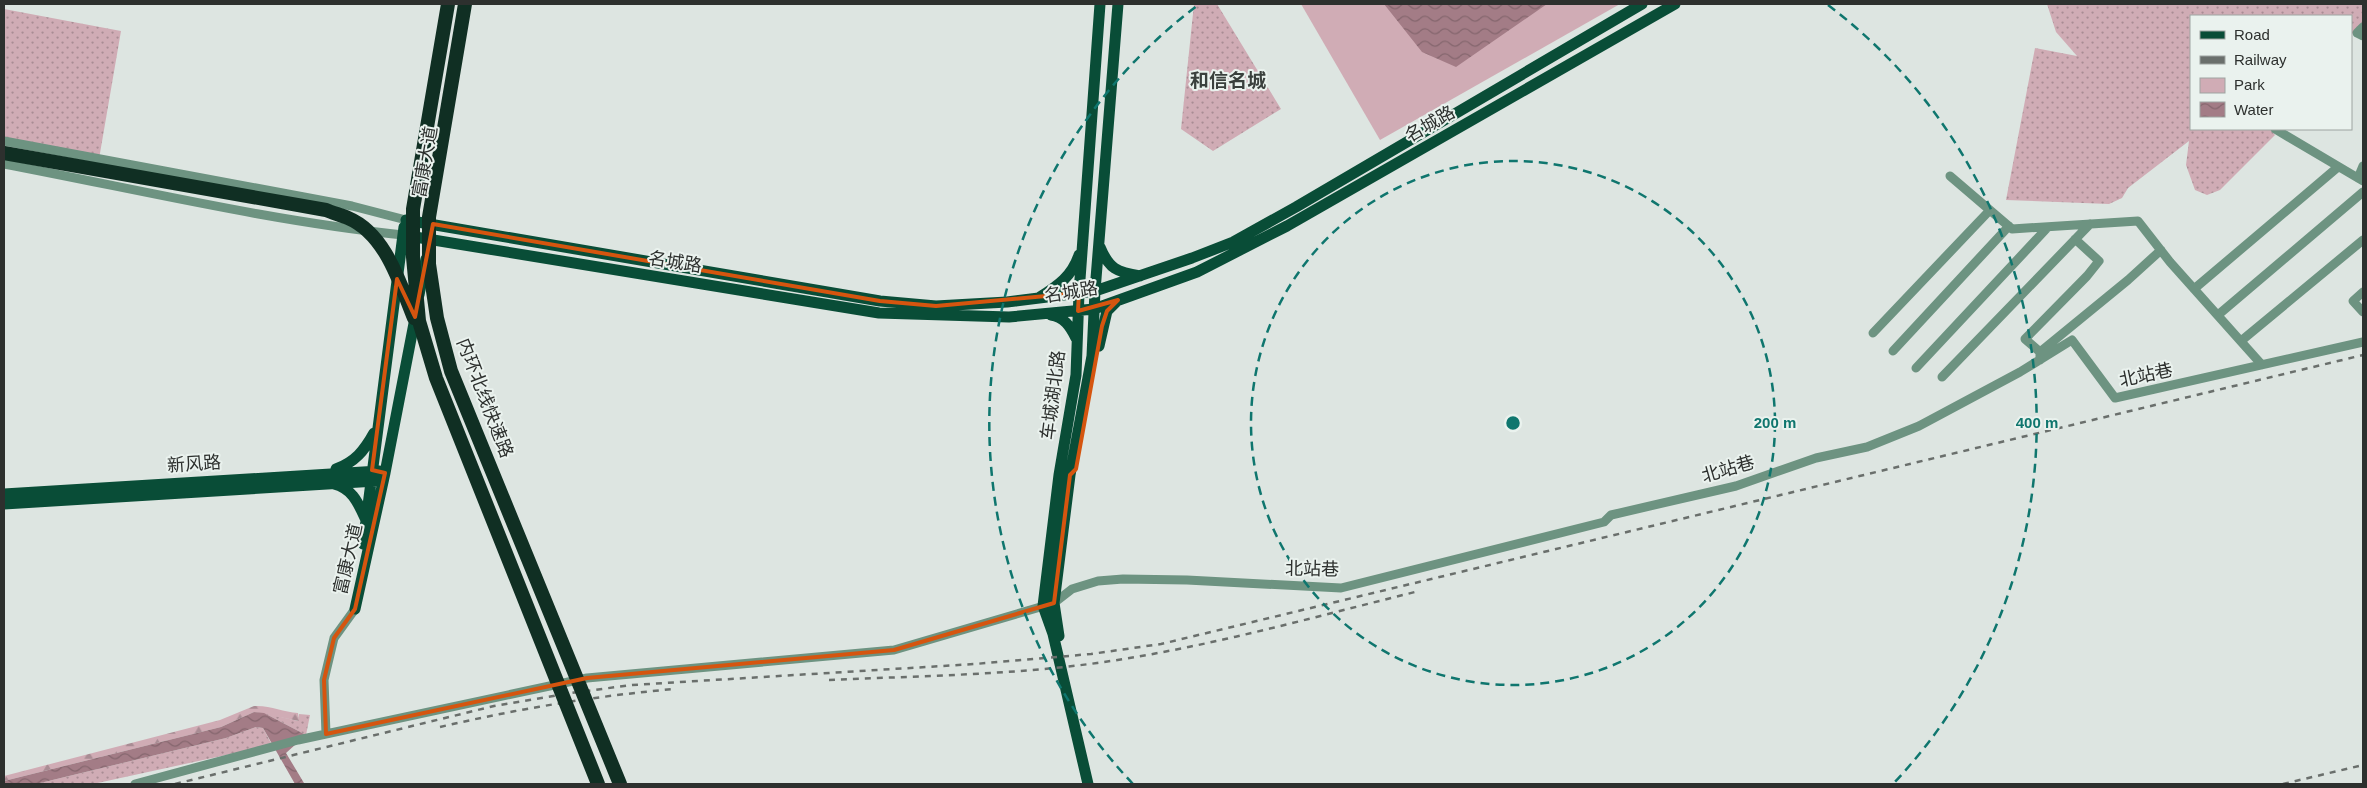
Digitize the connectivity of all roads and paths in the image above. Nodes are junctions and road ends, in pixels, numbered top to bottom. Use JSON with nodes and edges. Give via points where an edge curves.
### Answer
{"nodes":[{"id":1,"x":442,"y":4,"type":"edge"},
{"id":2,"x":448,"y":4,"type":"edge"},
{"id":3,"x":465,"y":4,"type":"edge"},
{"id":4,"x":470,"y":4,"type":"edge"},
{"id":5,"x":1100,"y":4,"type":"edge"},
{"id":6,"x":1118,"y":4,"type":"edge"},
{"id":7,"x":1642,"y":4,"type":"edge"},
{"id":8,"x":1675,"y":4,"type":"edge"},
{"id":9,"x":2277,"y":130,"type":"edge"},
{"id":10,"x":4,"y":141,"type":"edge"},
{"id":11,"x":418,"y":149,"type":"junction"},
{"id":12,"x":4,"y":152,"type":"edge"},
{"id":13,"x":445,"y":154,"type":"junction"},
{"id":14,"x":4,"y":164,"type":"edge"},
{"id":15,"x":2363,"y":166,"type":"edge"},
{"id":16,"x":2338,"y":167,"type":"junction"},
{"id":17,"x":1950,"y":176,"type":"dead end"},
{"id":18,"x":2360,"y":180,"type":"edge"},
{"id":19,"x":2363,"y":192,"type":"edge"},
{"id":20,"x":1990,"y":210,"type":"junction"},
{"id":21,"x":406,"y":220,"type":"junction"},
{"id":22,"x":433,"y":224,"type":"junction"},
{"id":23,"x":2090,"y":224,"type":"junction"},
{"id":24,"x":2009,"y":226,"type":"junction"},
{"id":25,"x":2048,"y":227,"type":"junction"},
{"id":26,"x":403,"y":235,"type":"junction"},
{"id":27,"x":2075,"y":239,"type":"junction"},
{"id":28,"x":430,"y":240,"type":"junction"},
{"id":29,"x":2363,"y":240,"type":"edge"},
{"id":30,"x":1099,"y":243,"type":"junction"},
{"id":31,"x":1082,"y":244,"type":"junction"},
{"id":32,"x":2161,"y":250,"type":"junction"},
{"id":33,"x":1142,"y":277,"type":"junction"},
{"id":34,"x":2194,"y":289,"type":"junction"},
{"id":35,"x":1095,"y":291,"type":"junction"},
{"id":36,"x":2363,"y":292,"type":"edge"},
{"id":37,"x":1079,"y":293,"type":"junction"},
{"id":38,"x":1037,"y":299,"type":"junction"},
{"id":39,"x":1118,"y":300,"type":"junction"},
{"id":40,"x":1094,"y":309,"type":"junction"},
{"id":41,"x":1078,"y":311,"type":"junction"},
{"id":42,"x":2363,"y":312,"type":"edge"},
{"id":43,"x":1044,"y":314,"type":"junction"},
{"id":44,"x":2218,"y":315,"type":"junction"},
{"id":45,"x":1873,"y":333,"type":"dead end"},
{"id":46,"x":1077,"y":340,"type":"junction"},
{"id":47,"x":2241,"y":341,"type":"junction"},
{"id":48,"x":2363,"y":342,"type":"edge"},
{"id":49,"x":1894,"y":351,"type":"dead end"},
{"id":50,"x":428,"y":352,"type":"junction"},
{"id":51,"x":2040,"y":356,"type":"junction"},
{"id":52,"x":2262,"y":365,"type":"junction"},
{"id":53,"x":1916,"y":368,"type":"dead end"},
{"id":54,"x":1942,"y":377,"type":"dead end"},
{"id":55,"x":378,"y":428,"type":"junction"},
{"id":56,"x":371,"y":475,"type":"junction"},
{"id":57,"x":1070,"y":475,"type":"junction"},
{"id":58,"x":384,"y":477,"type":"junction"},
{"id":59,"x":327,"y":478,"type":"junction"},
{"id":60,"x":4,"y":494,"type":"edge"},
{"id":61,"x":4,"y":504,"type":"edge"},
{"id":62,"x":366,"y":521,"type":"junction"},
{"id":63,"x":1049,"y":604,"type":"junction"},
{"id":64,"x":355,"y":609,"type":"junction"},
{"id":65,"x":326,"y":734,"type":"junction"},
{"id":66,"x":135,"y":784,"type":"edge"},
{"id":67,"x":598,"y":784,"type":"edge"},
{"id":68,"x":620,"y":784,"type":"edge"},
{"id":69,"x":1088,"y":784,"type":"edge"},
{"id":70,"x":1094,"y":784,"type":"edge"}],
"edges":[{"from":1,"to":11,"type":"main road","name":"富康大道"},
{"from":2,"to":50,"type":"highway","name":"内环北线快速路","bridge":true,"via":[[413,209],[418,312]]},
{"from":3,"to":68,"type":"highway","name":"内环北线快速路","bridge":true,"via":[[429,217],[429,264],[437,318],[451,371]]},
{"from":4,"to":13,"type":"main road","name":"富康大道"},
{"from":5,"to":31,"type":"main road","name":"车城湖北路"},
{"from":6,"to":30,"type":"main road","name":"车城湖北路"},
{"from":7,"to":33,"type":"main road","name":"名城路","via":[[1233,242]]},
{"from":8,"to":39,"type":"main road","name":"名城路","via":[[1287,226],[1197,272]]},
{"from":9,"to":16,"type":"street"},
{"from":10,"to":21,"type":"street","via":[[352,206]]},
{"from":11,"to":13,"type":"main road","via":[[419,160],[431,165],[437,164]]},
{"from":11,"to":21,"type":"main road","name":"富康大道"},
{"from":12,"to":50,"type":"highway","bridge":true,"via":[[326,210],[350,218],[382,247]]},
{"from":13,"to":22,"type":"main road","name":"富康大道"},
{"from":14,"to":26,"type":"street","via":[[186,201],[348,229]]},
{"from":15,"to":18,"type":"street"},
{"from":16,"to":18,"type":"street"},
{"from":16,"to":34,"type":"street"},
{"from":17,"to":20,"type":"street"},
{"from":19,"to":44,"type":"street"},
{"from":20,"to":24,"type":"street"},
{"from":20,"to":45,"type":"street"},
{"from":21,"to":22,"type":"main road","name":"名城路"},
{"from":21,"to":26,"type":"main road","name":"富康大道"},
{"from":22,"to":28,"type":"main road","name":"富康大道"},
{"from":22,"to":38,"type":"main road","name":"名城路","via":[[880,302],[936,306]]},
{"from":23,"to":25,"type":"street"},
{"from":23,"to":27,"type":"street"},
{"from":23,"to":32,"type":"street","via":[[2138,221]]},
{"from":24,"to":25,"type":"street","via":[[2012,229]]},
{"from":24,"to":49,"type":"street"},
{"from":25,"to":53,"type":"street"},
{"from":26,"to":28,"type":"main road","name":"名城路"},
{"from":26,"to":55,"type":"main road","name":"富康大道"},
{"from":27,"to":51,"type":"street","via":[[2099,261],[2025,339]]},
{"from":27,"to":54,"type":"street"},
{"from":28,"to":43,"type":"main road","name":"名城路","via":[[879,312],[1008,317]]},
{"from":28,"to":58,"type":"main road","name":"富康大道"},
{"from":29,"to":47,"type":"street"},
{"from":30,"to":33,"type":"main road","via":[[1107,263],[1125,274]]},
{"from":30,"to":35,"type":"main road","name":"车城湖北路"},
{"from":31,"to":37,"type":"main road","name":"车城湖北路"},
{"from":31,"to":38,"type":"main road","via":[[1076,266],[1062,283]]},
{"from":32,"to":34,"type":"street"},
{"from":32,"to":51,"type":"street"},
{"from":33,"to":35,"type":"main road","name":"名城路"},
{"from":34,"to":44,"type":"street"},
{"from":35,"to":37,"type":"main road","name":"名城路"},
{"from":35,"to":40,"type":"main road","name":"车城湖北路"},
{"from":36,"to":42,"type":"street","via":[[2353,301]]},
{"from":37,"to":38,"type":"main road","name":"名城路"},
{"from":37,"to":41,"type":"main road","name":"车城湖北路"},
{"from":39,"to":40,"type":"main road","name":"名城路"},
{"from":39,"to":57,"type":"main road","via":[[1108,311],[1102,326],[1076,469]]},
{"from":40,"to":41,"type":"main road","name":"名城路"},
{"from":40,"to":57,"type":"main road","name":"车城湖北路","via":[[1092,356]]},
{"from":41,"to":43,"type":"main road","name":"名城路"},
{"from":41,"to":46,"type":"main road","name":"车城湖北路"},
{"from":43,"to":46,"type":"main road","via":[[1059,316],[1070,326]]},
{"from":44,"to":47,"type":"street"},
{"from":46,"to":63,"type":"main road","name":"车城湖北路","via":[[1076,374],[1059,475]]},
{"from":47,"to":52,"type":"street"},
{"from":48,"to":52,"type":"street","name":"北站巷"},
{"from":50,"to":67,"type":"highway","name":"内环北线快速路","bridge":true},
{"from":51,"to":52,"type":"street","name":"北站巷","via":[[2072,340],[2115,398]]},
{"from":51,"to":63,"type":"street","name":"北站巷","via":[[1919,426],[1868,447],[1816,458],[1736,486],[1611,516],[1604,522],[1340,588],[1123,579],[1098,581],[1072,589]]},
{"from":55,"to":56,"type":"main road","name":"富康大道"},
{"from":55,"to":59,"type":"main road","via":[[364,451]]},
{"from":56,"to":58,"type":"main road","name":"新风路"},
{"from":56,"to":59,"type":"main road","name":"新风路"},
{"from":56,"to":62,"type":"main road","name":"富康大道"},
{"from":57,"to":63,"type":"main road","name":"车城湖北路"},
{"from":58,"to":64,"type":"main road","name":"富康大道"},
{"from":59,"to":60,"type":"main road","name":"新风路"},
{"from":59,"to":61,"type":"main road","name":"新风路"},
{"from":59,"to":62,"type":"main road","via":[[353,494]]},
{"from":62,"to":64,"type":"main road","name":"富康大道"},
{"from":63,"to":65,"type":"street","name":"北站巷","via":[[894,650],[587,678]]},
{"from":63,"to":69,"type":"main road","name":"车城湖北路"},
{"from":63,"to":70,"type":"main road","name":"车城湖北路"},
{"from":64,"to":65,"type":"street","via":[[334,638],[324,680]]},
{"from":65,"to":66,"type":"street","name":"北站巷"}]}
